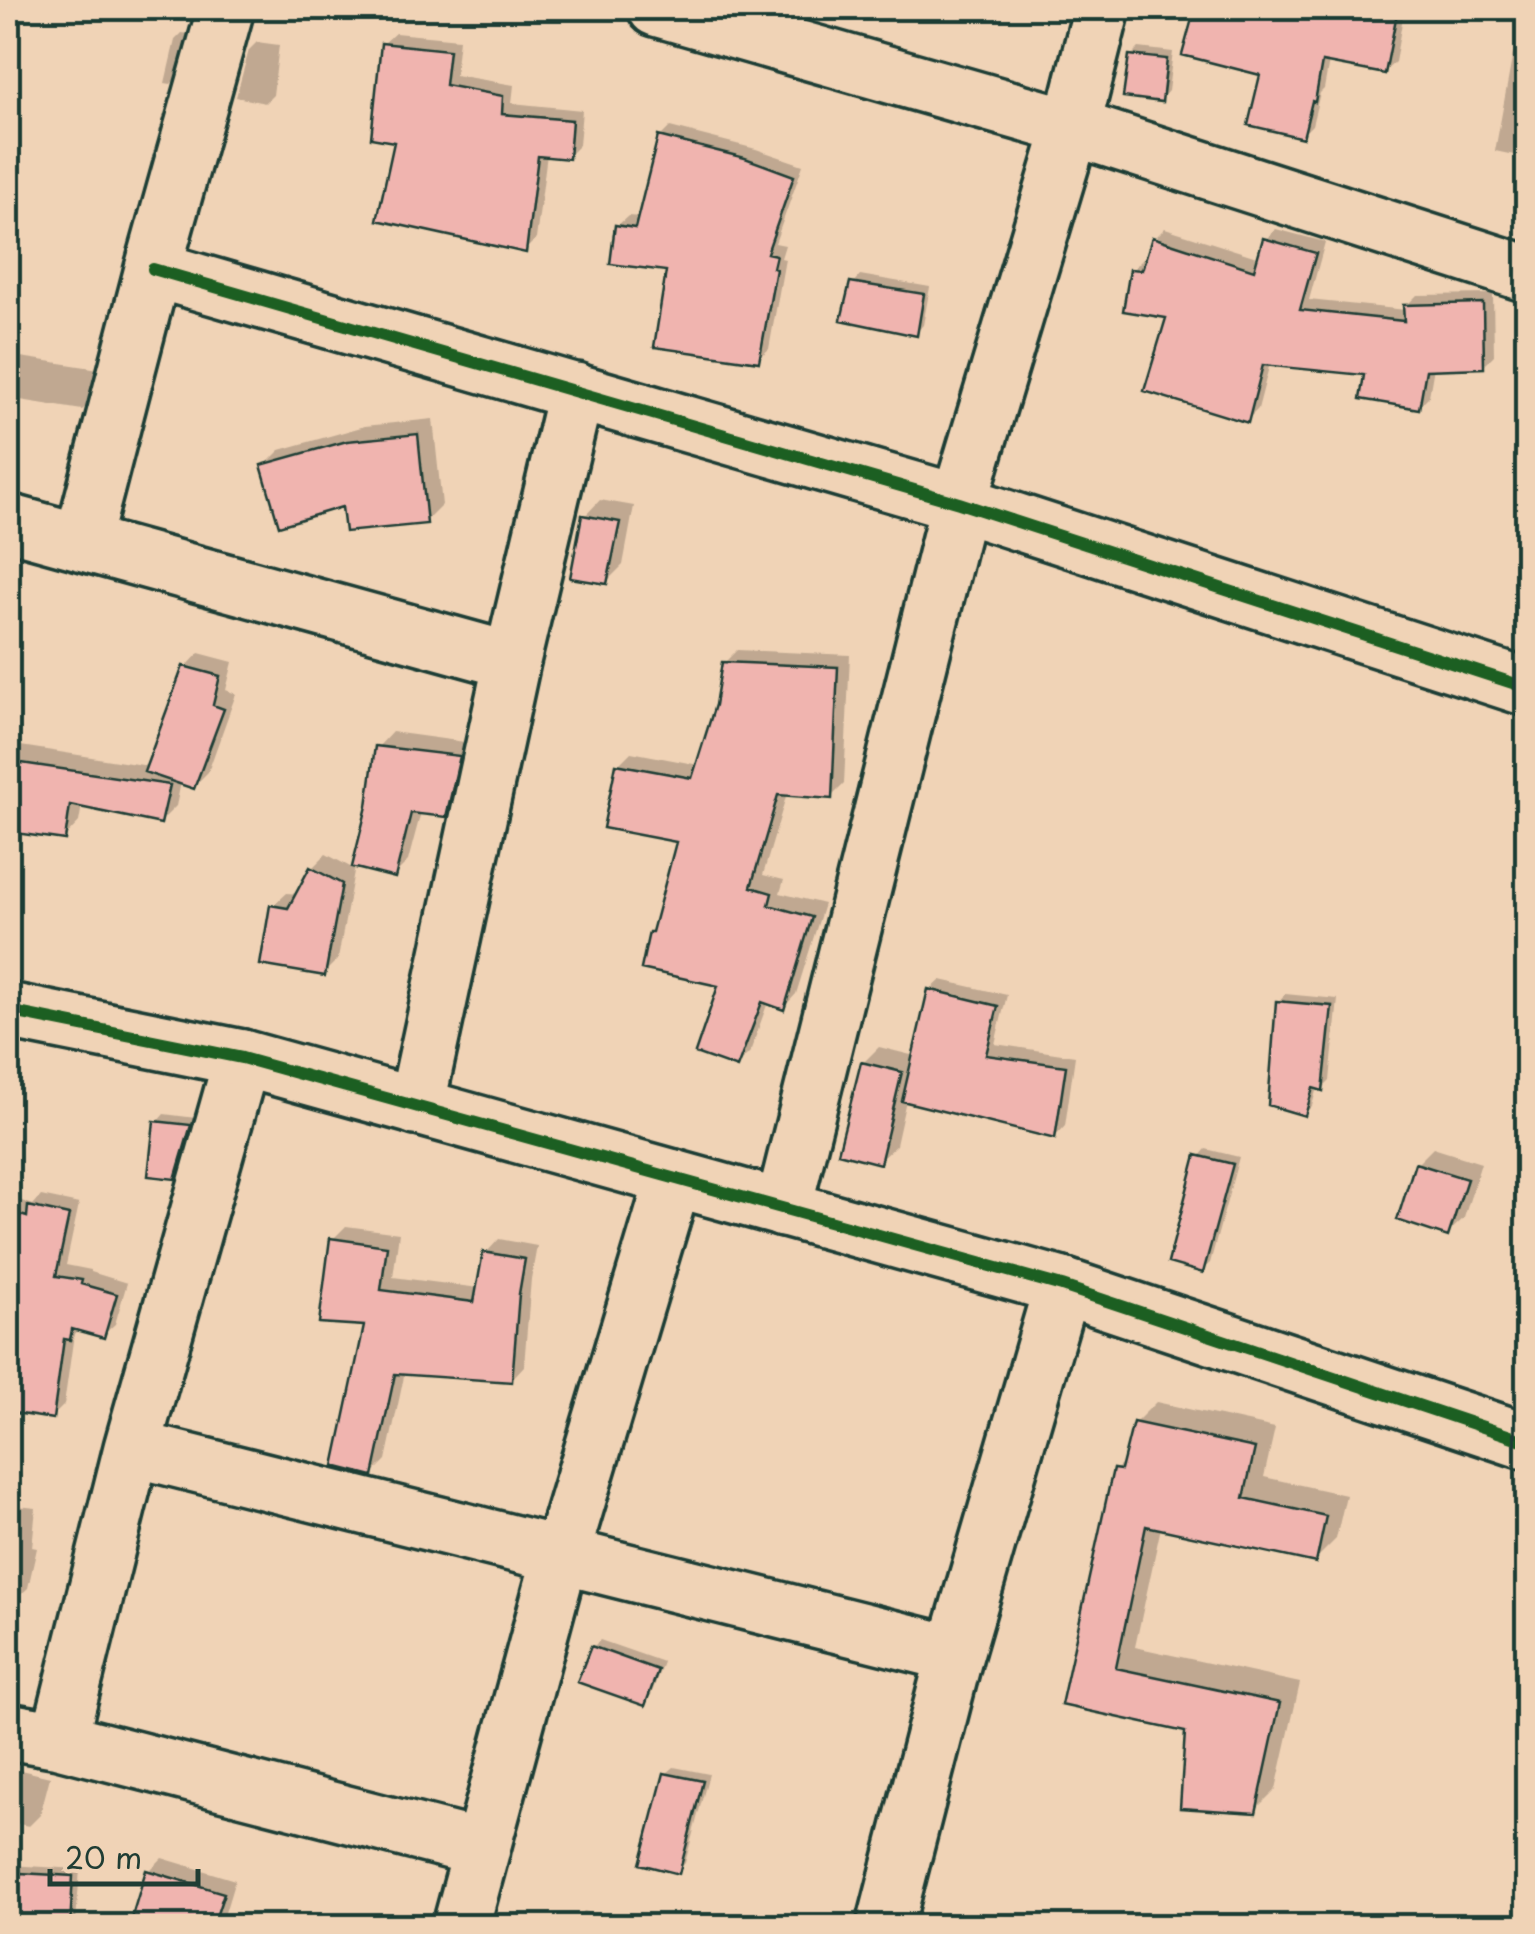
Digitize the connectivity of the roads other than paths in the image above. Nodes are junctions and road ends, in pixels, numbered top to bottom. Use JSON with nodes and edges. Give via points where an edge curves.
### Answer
{"nodes":[{"id":1,"x":226,"y":8,"type":"edge"},
{"id":2,"x":1102,"y":8,"type":"edge"},
{"id":3,"x":678,"y":11,"type":"edge"},
{"id":4,"x":1072,"y":127,"type":"junction"},
{"id":5,"x":152,"y":268,"type":"junction"},
{"id":6,"x":1528,"y":274,"type":"edge"},
{"id":7,"x":576,"y":391,"type":"junction"},
{"id":8,"x":959,"y":503,"type":"junction"},
{"id":9,"x":8,"y":522,"type":"edge"},
{"id":10,"x":82,"y":542,"type":"junction"},
{"id":11,"x":512,"y":661,"type":"junction"},
{"id":12,"x":1528,"y":688,"type":"edge"},
{"id":13,"x":8,"y":1011,"type":"edge"},
{"id":14,"x":242,"y":1058,"type":"junction"},
{"id":15,"x":416,"y":1107,"type":"junction"},
{"id":16,"x":674,"y":1178,"type":"junction"},
{"id":17,"x":782,"y":1209,"type":"junction"},
{"id":18,"x":1062,"y":1286,"type":"junction"},
{"id":19,"x":1528,"y":1442,"type":"edge"},
{"id":20,"x":132,"y":1448,"type":"junction"},
{"id":21,"x":561,"y":1555,"type":"junction"},
{"id":22,"x":955,"y":1654,"type":"junction"},
{"id":23,"x":33,"y":1736,"type":"edge"},
{"id":24,"x":482,"y":1849,"type":"junction"},
{"id":25,"x":461,"y":1926,"type":"edge"},
{"id":26,"x":886,"y":1926,"type":"edge"}],
"edges":[{"from":1,"to":5,"type":"street"},
{"from":2,"to":4,"type":"street"},
{"from":3,"to":4,"type":"street"},
{"from":4,"to":6,"type":"street"},
{"from":4,"to":8,"type":"street"},
{"from":5,"to":7,"type":"street"},
{"from":5,"to":10,"type":"street"},
{"from":7,"to":8,"type":"street"},
{"from":7,"to":11,"type":"street"},
{"from":8,"to":12,"type":"street"},
{"from":8,"to":17,"type":"street"},
{"from":9,"to":10,"type":"street"},
{"from":10,"to":11,"type":"street"},
{"from":11,"to":15,"type":"street"},
{"from":13,"to":14,"type":"street"},
{"from":14,"to":15,"type":"street"},
{"from":14,"to":20,"type":"street"},
{"from":15,"to":16,"type":"street"},
{"from":16,"to":17,"type":"street"},
{"from":16,"to":21,"type":"street"},
{"from":17,"to":18,"type":"street"},
{"from":18,"to":19,"type":"street"},
{"from":18,"to":22,"type":"street"},
{"from":20,"to":21,"type":"street"},
{"from":20,"to":23,"type":"street"},
{"from":21,"to":22,"type":"street"},
{"from":21,"to":24,"type":"street"},
{"from":22,"to":26,"type":"street"},
{"from":23,"to":24,"type":"street"},
{"from":24,"to":25,"type":"street"}]}
